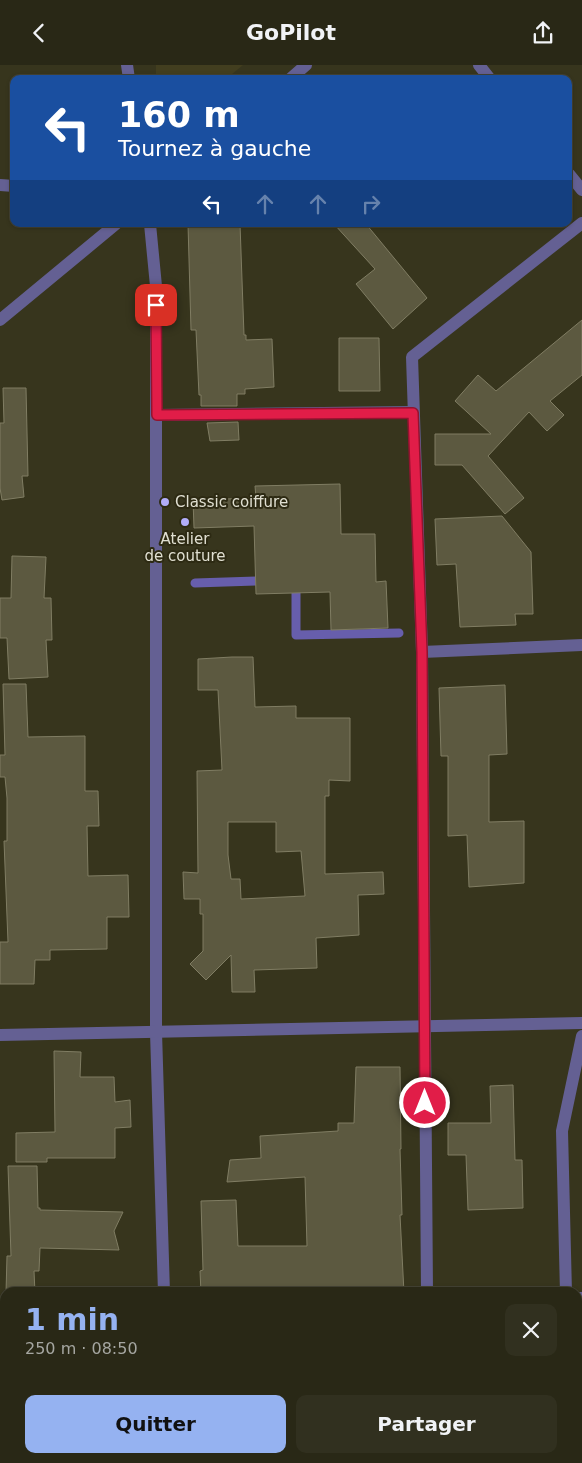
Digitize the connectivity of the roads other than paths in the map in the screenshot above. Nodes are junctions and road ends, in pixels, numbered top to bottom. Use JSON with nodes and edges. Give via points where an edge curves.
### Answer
{"nodes":[{"id":1,"x":306,"y":65,"type":"edge"},
{"id":2,"x":479,"y":65,"type":"edge"},
{"id":3,"x":295,"y":75,"type":"edge"},
{"id":4,"x":487,"y":75,"type":"edge"},
{"id":5,"x":572,"y":178,"type":"edge"},
{"id":6,"x":582,"y":190,"type":"edge"},
{"id":7,"x":582,"y":223,"type":"edge"},
{"id":8,"x":112,"y":227,"type":"edge"},
{"id":9,"x":150,"y":227,"type":"edge"},
{"id":10,"x":0,"y":320,"type":"edge"},
{"id":11,"x":413,"y":413,"type":"junction"},
{"id":12,"x":157,"y":415,"type":"junction"},
{"id":13,"x":582,"y":645,"type":"edge"},
{"id":14,"x":422,"y":652,"type":"junction"},
{"id":15,"x":582,"y":1023,"type":"edge"},
{"id":16,"x":424,"y":1027,"type":"junction"},
{"id":17,"x":156,"y":1032,"type":"junction"},
{"id":18,"x":0,"y":1035,"type":"edge"},
{"id":19,"x":582,"y":1036,"type":"edge"},
{"id":20,"x":164,"y":1287,"type":"edge"},
{"id":21,"x":427,"y":1287,"type":"edge"},
{"id":22,"x":566,"y":1287,"type":"edge"}],
"edges":[{"from":1,"to":3,"type":"street"},
{"from":2,"to":4,"type":"street"},
{"from":5,"to":6,"type":"street"},
{"from":7,"to":11,"type":"street","via":[[412,357]]},
{"from":8,"to":10,"type":"street"},
{"from":9,"to":12,"type":"street","via":[[156,286]]},
{"from":11,"to":12,"type":"street"},
{"from":11,"to":14,"type":"street"},
{"from":12,"to":17,"type":"street"},
{"from":13,"to":14,"type":"street"},
{"from":14,"to":16,"type":"street"},
{"from":15,"to":16,"type":"street"},
{"from":16,"to":17,"type":"street"},
{"from":16,"to":21,"type":"street"},
{"from":17,"to":18,"type":"street"},
{"from":17,"to":20,"type":"street"},
{"from":19,"to":22,"type":"street","via":[[562,1131]]}]}
